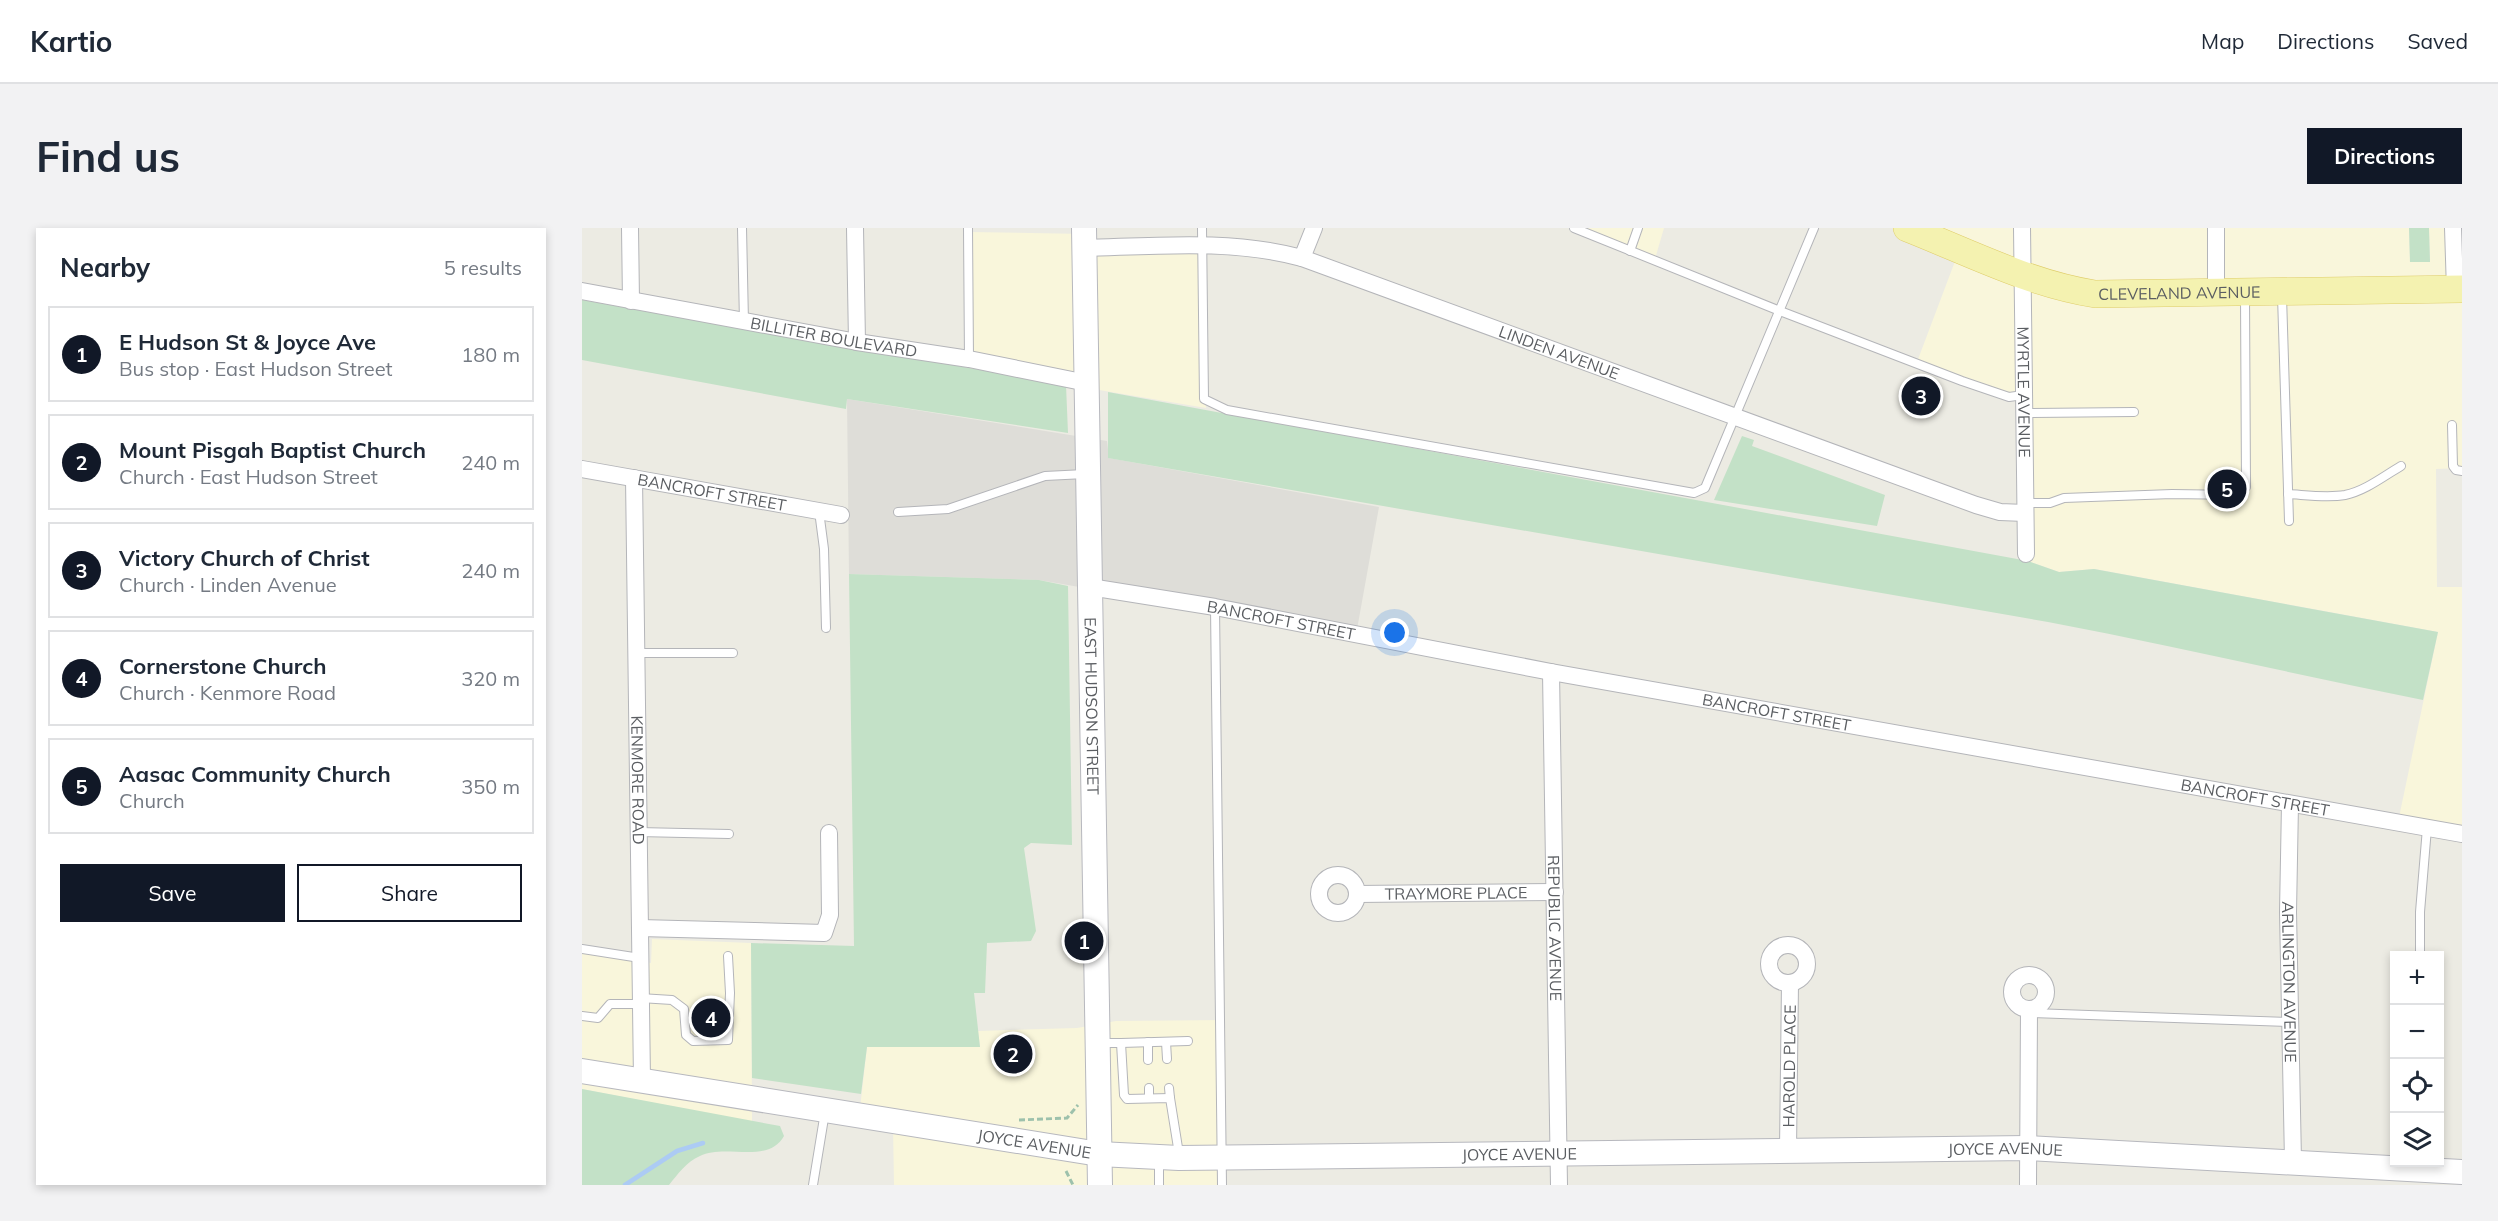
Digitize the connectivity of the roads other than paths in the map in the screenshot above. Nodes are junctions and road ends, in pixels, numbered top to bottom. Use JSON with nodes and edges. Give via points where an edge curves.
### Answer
{"nodes":[{"id":1,"x":630,"y":228,"type":"edge"},
{"id":2,"x":742,"y":228,"type":"edge"},
{"id":3,"x":855,"y":228,"type":"edge"},
{"id":4,"x":968,"y":228,"type":"edge"},
{"id":5,"x":1202,"y":228,"type":"edge"},
{"id":6,"x":1314,"y":228,"type":"edge"},
{"id":7,"x":1574,"y":228,"type":"edge"},
{"id":8,"x":1638,"y":228,"type":"edge"},
{"id":9,"x":1814,"y":228,"type":"edge"},
{"id":10,"x":1907,"y":228,"type":"edge"},
{"id":11,"x":2022,"y":228,"type":"edge"},
{"id":12,"x":2216,"y":228,"type":"edge"},
{"id":13,"x":2453,"y":228,"type":"edge"},
{"id":14,"x":1085,"y":238,"type":"edge"},
{"id":15,"x":1202,"y":245,"type":"junction"},
{"id":16,"x":1630,"y":251,"type":"junction"},
{"id":17,"x":1302,"y":258,"type":"junction"},
{"id":18,"x":2022,"y":274,"type":"junction"},
{"id":19,"x":2458,"y":290,"type":"edge"},
{"id":20,"x":582,"y":291,"type":"edge"},
{"id":21,"x":2282,"y":292,"type":"junction"},
{"id":22,"x":2216,"y":293,"type":"junction"},
{"id":23,"x":2245,"y":293,"type":"junction"},
{"id":24,"x":631,"y":301,"type":"junction"},
{"id":25,"x":1780,"y":311,"type":"junction"},
{"id":26,"x":744,"y":322,"type":"junction"},
{"id":27,"x":857,"y":342,"type":"junction"},
{"id":28,"x":969,"y":359,"type":"junction"},
{"id":29,"x":1087,"y":383,"type":"junction"},
{"id":30,"x":2023,"y":395,"type":"junction"},
{"id":31,"x":2134,"y":412,"type":"dead end"},
{"id":32,"x":2023,"y":413,"type":"junction"},
{"id":33,"x":1736,"y":417,"type":"junction"},
{"id":34,"x":2452,"y":425,"type":"dead end"},
{"id":35,"x":2401,"y":466,"type":"dead end"},
{"id":36,"x":582,"y":469,"type":"edge"},
{"id":37,"x":2462,"y":471,"type":"edge"},
{"id":38,"x":1088,"y":474,"type":"junction"},
{"id":39,"x":634,"y":478,"type":"junction"},
{"id":40,"x":2288,"y":494,"type":"junction"},
{"id":41,"x":2024,"y":508,"type":"junction"},
{"id":42,"x":819,"y":511,"type":"junction"},
{"id":43,"x":898,"y":512,"type":"dead end"},
{"id":44,"x":841,"y":515,"type":"dead end"},
{"id":45,"x":2289,"y":521,"type":"dead end"},
{"id":46,"x":2026,"y":554,"type":"dead end"},
{"id":47,"x":1090,"y":587,"type":"junction"},
{"id":48,"x":1215,"y":607,"type":"junction"},
{"id":49,"x":826,"y":628,"type":"dead end"},
{"id":50,"x":636,"y":653,"type":"junction"},
{"id":51,"x":733,"y":653,"type":"dead end"},
{"id":52,"x":1551,"y":672,"type":"junction"},
{"id":53,"x":2290,"y":804,"type":"junction"},
{"id":54,"x":2427,"y":828,"type":"junction"},
{"id":55,"x":638,"y":832,"type":"junction"},
{"id":56,"x":829,"y":833,"type":"dead end"},
{"id":57,"x":729,"y":834,"type":"dead end"},
{"id":58,"x":2462,"y":834,"type":"edge"},
{"id":59,"x":1555,"y":892,"type":"junction"},
{"id":60,"x":1357,"y":894,"type":"dead end"},
{"id":61,"x":639,"y":928,"type":"junction"},
{"id":62,"x":582,"y":949,"type":"edge"},
{"id":63,"x":2420,"y":951,"type":"edge"},
{"id":64,"x":728,"y":956,"type":"dead end"},
{"id":65,"x":640,"y":958,"type":"junction"},
{"id":66,"x":1790,"y":983,"type":"dead end"},
{"id":67,"x":640,"y":1001,"type":"junction"},
{"id":68,"x":2029,"y":1011,"type":"joint"},
{"id":69,"x":582,"y":1016,"type":"edge"},
{"id":70,"x":2290,"y":1022,"type":"junction"},
{"id":71,"x":1188,"y":1041,"type":"dead end"},
{"id":72,"x":1148,"y":1042,"type":"junction"},
{"id":73,"x":1166,"y":1042,"type":"junction"},
{"id":74,"x":1109,"y":1043,"type":"junction"},
{"id":75,"x":1167,"y":1059,"type":"dead end"},
{"id":76,"x":1148,"y":1060,"type":"dead end"},
{"id":77,"x":582,"y":1071,"type":"edge"},
{"id":78,"x":642,"y":1081,"type":"junction"},
{"id":79,"x":1149,"y":1088,"type":"dead end"},
{"id":80,"x":1169,"y":1088,"type":"dead end"},
{"id":81,"x":1149,"y":1098,"type":"junction"},
{"id":82,"x":1170,"y":1098,"type":"junction"},
{"id":83,"x":825,"y":1111,"type":"junction"},
{"id":84,"x":2028,"y":1148,"type":"junction"},
{"id":85,"x":1788,"y":1150,"type":"junction"},
{"id":86,"x":1558,"y":1153,"type":"junction"},
{"id":87,"x":1099,"y":1154,"type":"junction"},
{"id":88,"x":1220,"y":1156,"type":"junction"},
{"id":89,"x":1169,"y":1157,"type":"junction"},
{"id":90,"x":2294,"y":1161,"type":"junction"},
{"id":91,"x":2424,"y":1169,"type":"edge"},
{"id":92,"x":2462,"y":1172,"type":"edge"},
{"id":93,"x":813,"y":1185,"type":"edge"},
{"id":94,"x":1100,"y":1185,"type":"edge"},
{"id":95,"x":1159,"y":1185,"type":"edge"},
{"id":96,"x":1217,"y":1185,"type":"edge"},
{"id":97,"x":1222,"y":1185,"type":"edge"},
{"id":98,"x":1558,"y":1185,"type":"edge"},
{"id":99,"x":2028,"y":1185,"type":"edge"}],
"edges":[{"from":1,"to":24,"type":"street"},
{"from":2,"to":26,"type":"lane"},
{"from":3,"to":27,"type":"street"},
{"from":4,"to":28,"type":"lane"},
{"from":5,"to":15,"type":"lane"},
{"from":6,"to":17,"type":"street"},
{"from":7,"to":16,"type":"lane"},
{"from":8,"to":16,"type":"lane"},
{"from":9,"to":25,"type":"lane"},
{"from":10,"to":18,"type":"main road","name":"CLEVELAND AVENUE"},
{"from":11,"to":18,"type":"street","name":"MYRTLE AVENUE"},
{"from":12,"to":22,"type":"street"},
{"from":13,"to":19,"type":"street"},
{"from":14,"to":15,"type":"street","name":"LINDEN AVENUE"},
{"from":14,"to":29,"type":"street","name":"EAST HUDSON STREET"},
{"from":15,"to":17,"type":"street","name":"LINDEN AVENUE","via":[[1277,251]]},
{"from":15,"to":33,"type":"lane","via":[[1204,399],[1227,410],[1694,493],[1705,488]]},
{"from":16,"to":25,"type":"lane"},
{"from":17,"to":33,"type":"street","name":"LINDEN AVENUE"},
{"from":18,"to":22,"type":"main road","name":"CLEVELAND AVENUE","via":[[2067,290],[2095,294]]},
{"from":18,"to":30,"type":"street","name":"MYRTLE AVENUE"},
{"from":19,"to":21,"type":"main road","name":"CLEVELAND AVENUE"},
{"from":20,"to":24,"type":"street","name":"BILLITER BOULEVARD"},
{"from":21,"to":23,"type":"main road","name":"CLEVELAND AVENUE"},
{"from":21,"to":40,"type":"lane"},
{"from":22,"to":23,"type":"main road","name":"CLEVELAND AVENUE"},
{"from":23,"to":41,"type":"lane","via":[[2246,487],[2238,495],[2064,498]]},
{"from":24,"to":26,"type":"street","name":"BILLITER BOULEVARD"},
{"from":25,"to":30,"type":"lane","via":[[2009,398]]},
{"from":25,"to":33,"type":"lane"},
{"from":26,"to":27,"type":"street","name":"BILLITER BOULEVARD"},
{"from":27,"to":28,"type":"street","name":"BILLITER BOULEVARD"},
{"from":28,"to":29,"type":"street","name":"BILLITER BOULEVARD"},
{"from":29,"to":38,"type":"street","name":"EAST HUDSON STREET"},
{"from":30,"to":32,"type":"street","name":"MYRTLE AVENUE"},
{"from":31,"to":32,"type":"lane"},
{"from":32,"to":41,"type":"street","name":"MYRTLE AVENUE"},
{"from":33,"to":41,"type":"street","name":"LINDEN AVENUE","via":[[1976,506],[2000,512]]},
{"from":34,"to":37,"type":"lane","via":[[2453,466]]},
{"from":35,"to":40,"type":"lane","via":[[2346,495]]},
{"from":36,"to":39,"type":"street","name":"BANCROFT STREET"},
{"from":38,"to":43,"type":"lane","via":[[1045,476],[948,509]]},
{"from":38,"to":47,"type":"street","name":"EAST HUDSON STREET"},
{"from":39,"to":42,"type":"street","name":"BANCROFT STREET"},
{"from":39,"to":50,"type":"street","name":"KENMORE ROAD"},
{"from":40,"to":45,"type":"lane"},
{"from":41,"to":46,"type":"street","name":"MYRTLE AVENUE"},
{"from":42,"to":44,"type":"street","name":"BANCROFT STREET"},
{"from":42,"to":49,"type":"lane"},
{"from":47,"to":48,"type":"street","name":"BANCROFT STREET"},
{"from":47,"to":74,"type":"street","name":"EAST HUDSON STREET"},
{"from":48,"to":52,"type":"street","name":"BANCROFT STREET"},
{"from":48,"to":88,"type":"lane"},
{"from":50,"to":51,"type":"lane"},
{"from":50,"to":55,"type":"street","name":"KENMORE ROAD"},
{"from":52,"to":53,"type":"street","name":"BANCROFT STREET"},
{"from":52,"to":59,"type":"street","name":"REPUBLIC AVENUE"},
{"from":53,"to":54,"type":"street","name":"BANCROFT STREET"},
{"from":53,"to":70,"type":"street","name":"ARLINGTON AVENUE"},
{"from":54,"to":58,"type":"street","name":"BANCROFT STREET"},
{"from":54,"to":63,"type":"lane"},
{"from":55,"to":57,"type":"lane"},
{"from":55,"to":61,"type":"street","name":"KENMORE ROAD"},
{"from":56,"to":61,"type":"street","via":[[830,915],[824,933]]},
{"from":59,"to":60,"type":"street","name":"TRAYMORE PLACE"},
{"from":59,"to":86,"type":"street","name":"REPUBLIC AVENUE"},
{"from":61,"to":65,"type":"street","name":"KENMORE ROAD"},
{"from":62,"to":65,"type":"lane"},
{"from":64,"to":67,"type":"lane","via":[[728,1040],[693,1041],[686,1035],[684,1009],[672,1000]]},
{"from":65,"to":67,"type":"street","name":"KENMORE ROAD"},
{"from":66,"to":85,"type":"street","name":"HAROLD PLACE"},
{"from":67,"to":69,"type":"lane","via":[[610,1004],[598,1018]]},
{"from":67,"to":78,"type":"street","name":"KENMORE ROAD"},
{"from":68,"to":70,"type":"lane"},
{"from":68,"to":84,"type":"street"},
{"from":70,"to":90,"type":"street","name":"ARLINGTON AVENUE"},
{"from":71,"to":73,"type":"lane"},
{"from":72,"to":73,"type":"lane"},
{"from":72,"to":74,"type":"lane"},
{"from":72,"to":76,"type":"lane"},
{"from":73,"to":75,"type":"lane"},
{"from":74,"to":81,"type":"lane","via":[[1124,1095],[1127,1099]]},
{"from":74,"to":87,"type":"street","name":"EAST HUDSON STREET"},
{"from":77,"to":78,"type":"street","name":"JOYCE AVENUE"},
{"from":78,"to":83,"type":"street","name":"JOYCE AVENUE"},
{"from":79,"to":81,"type":"lane"},
{"from":80,"to":82,"type":"lane"},
{"from":81,"to":82,"type":"lane"},
{"from":82,"to":89,"type":"lane"},
{"from":83,"to":87,"type":"street","name":"JOYCE AVENUE"},
{"from":83,"to":93,"type":"lane"},
{"from":84,"to":85,"type":"street","name":"JOYCE AVENUE"},
{"from":84,"to":90,"type":"street","name":"JOYCE AVENUE"},
{"from":84,"to":99,"type":"street"},
{"from":85,"to":86,"type":"street","name":"JOYCE AVENUE"},
{"from":86,"to":88,"type":"street","name":"JOYCE AVENUE"},
{"from":86,"to":98,"type":"street","name":"REPUBLIC AVENUE"},
{"from":87,"to":89,"type":"street","name":"JOYCE AVENUE"},
{"from":87,"to":94,"type":"street","name":"EAST HUDSON STREET"},
{"from":88,"to":89,"type":"street","name":"JOYCE AVENUE"},
{"from":88,"to":97,"type":"lane"},
{"from":89,"to":95,"type":"lane"},
{"from":90,"to":91,"type":"street","name":"JOYCE AVENUE"},
{"from":91,"to":92,"type":"street","name":"JOYCE AVENUE"},
{"from":96,"to":97,"type":"lane"}]}
